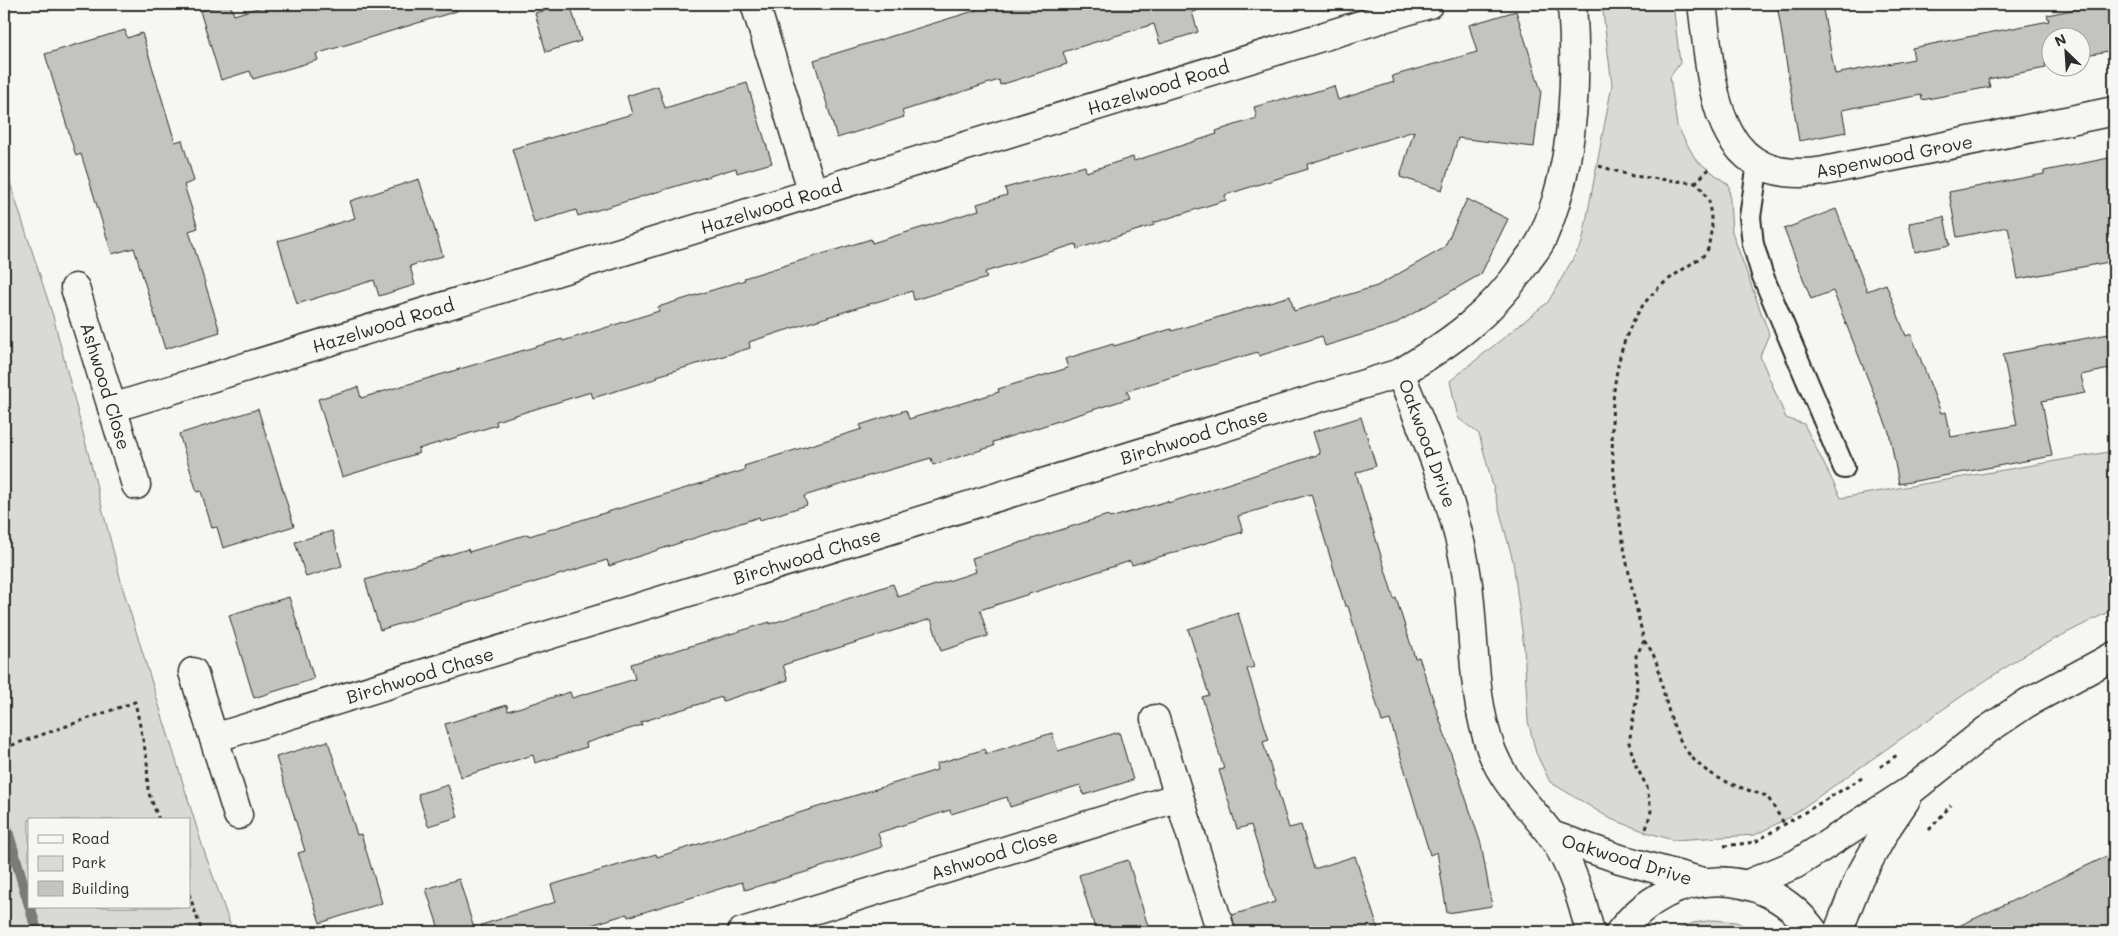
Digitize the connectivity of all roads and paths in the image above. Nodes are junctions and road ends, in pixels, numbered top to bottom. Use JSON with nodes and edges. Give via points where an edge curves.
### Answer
{"nodes":[{"id":1,"x":754,"y":4,"type":"edge"},
{"id":2,"x":1429,"y":4,"type":"edge"},
{"id":3,"x":1572,"y":4,"type":"edge"},
{"id":4,"x":1702,"y":4,"type":"edge"},
{"id":5,"x":2114,"y":111,"type":"edge"},
{"id":6,"x":1566,"y":157,"type":"junction"},
{"id":7,"x":1758,"y":163,"type":"junction"},
{"id":8,"x":813,"y":193,"type":"junction"},
{"id":9,"x":75,"y":288,"type":"dead end"},
{"id":10,"x":1400,"y":373,"type":"junction"},
{"id":11,"x":112,"y":408,"type":"junction"},
{"id":12,"x":1844,"y":468,"type":"dead end"},
{"id":13,"x":136,"y":485,"type":"dead end"},
{"id":14,"x":1644,"y":641,"type":"junction"},
{"id":15,"x":2114,"y":656,"type":"edge"},
{"id":16,"x":193,"y":672,"type":"dead end"},
{"id":17,"x":1155,"y":719,"type":"dead end"},
{"id":18,"x":214,"y":738,"type":"junction"},
{"id":19,"x":4,"y":748,"type":"edge"},
{"id":20,"x":1904,"y":750,"type":"dead end"},
{"id":21,"x":1879,"y":767,"type":"dead end"},
{"id":22,"x":1863,"y":778,"type":"dead end"},
{"id":23,"x":1914,"y":788,"type":"junction"},
{"id":24,"x":1179,"y":797,"type":"junction"},
{"id":25,"x":1953,"y":802,"type":"dead end"},
{"id":26,"x":238,"y":815,"type":"dead end"},
{"id":27,"x":158,"y":818,"type":"edge"},
{"id":28,"x":1785,"y":825,"type":"junction"},
{"id":29,"x":1551,"y":836,"type":"junction"},
{"id":30,"x":1924,"y":836,"type":"dead end"},
{"id":31,"x":1717,"y":848,"type":"dead end"},
{"id":32,"x":1620,"y":859,"type":"junction"},
{"id":33,"x":1703,"y":882,"type":"junction"},
{"id":34,"x":1748,"y":884,"type":"junction"},
{"id":35,"x":190,"y":897,"type":"edge"},
{"id":36,"x":812,"y":922,"type":"edge"},
{"id":37,"x":202,"y":932,"type":"edge"},
{"id":38,"x":742,"y":932,"type":"edge"},
{"id":39,"x":1221,"y":932,"type":"edge"},
{"id":40,"x":1590,"y":932,"type":"edge"},
{"id":41,"x":1620,"y":932,"type":"edge"},
{"id":42,"x":1814,"y":932,"type":"edge"},
{"id":43,"x":1838,"y":932,"type":"edge"}],
"edges":[{"from":1,"to":8,"type":"street"},
{"from":2,"to":8,"type":"street","name":"Hazelwood Road"},
{"from":3,"to":6,"type":"street","name":"Oakwood Drive","via":[[1573,109]]},
{"from":4,"to":7,"type":"street","name":"Aspenwood Grove","via":[[1720,113],[1735,144]]},
{"from":5,"to":7,"type":"street","name":"Aspenwood Grove","via":[[1804,174]]},
{"from":6,"to":10,"type":"street","name":"Oakwood Drive","via":[[1542,240],[1517,275],[1486,311],[1448,344]]},
{"from":6,"to":14,"type":"path","via":[[1633,176],[1695,183],[1706,192],[1712,214],[1708,250],[1644,303],[1630,329],[1618,366],[1612,460],[1623,551]]},
{"from":7,"to":12,"type":"lane","via":[[1750,217],[1753,244],[1762,274]]},
{"from":8,"to":11,"type":"street","name":"Hazelwood Road"},
{"from":9,"to":11,"type":"street","name":"Ashwood Close"},
{"from":10,"to":18,"type":"street","name":"Birchwood Chase"},
{"from":10,"to":29,"type":"street","name":"Oakwood Drive","via":[[1452,506],[1468,583],[1480,713],[1493,754],[1516,796]]},
{"from":11,"to":13,"type":"street","name":"Ashwood Close"},
{"from":14,"to":28,"type":"path","via":[[1653,651],[1668,711],[1683,746],[1701,768],[1729,785],[1768,796]]},
{"from":14,"to":32,"type":"path","via":[[1636,656],[1637,696],[1629,743],[1647,787],[1651,811],[1643,841]]},
{"from":15,"to":23,"type":"street","via":[[2027,703]]},
{"from":16,"to":18,"type":"street"},
{"from":17,"to":24,"type":"street"},
{"from":18,"to":26,"type":"street"},
{"from":19,"to":27,"type":"path","via":[[135,702],[147,760],[148,791]]},
{"from":20,"to":21,"type":"path"},
{"from":22,"to":28,"type":"path"},
{"from":23,"to":34,"type":"street","via":[[1796,864]]},
{"from":23,"to":43,"type":"street","via":[[1870,857]]},
{"from":24,"to":36,"type":"street","name":"Ashwood Close"},
{"from":24,"to":39,"type":"street"},
{"from":25,"to":30,"type":"path"},
{"from":28,"to":31,"type":"path","via":[[1755,842]]},
{"from":29,"to":32,"type":"street","name":"Oakwood Drive"},
{"from":29,"to":40,"type":"street","name":"Oakwood Drive","via":[[1579,891]]},
{"from":32,"to":33,"type":"street","name":"Oakwood Drive"},
{"from":33,"to":34,"type":"street"},
{"from":33,"to":41,"type":"street","via":[[1673,891],[1647,905]]},
{"from":34,"to":42,"type":"street","via":[[1782,900]]},
{"from":35,"to":37,"type":"path"},
{"from":36,"to":38,"type":"street","name":"Ashwood Close"}]}
